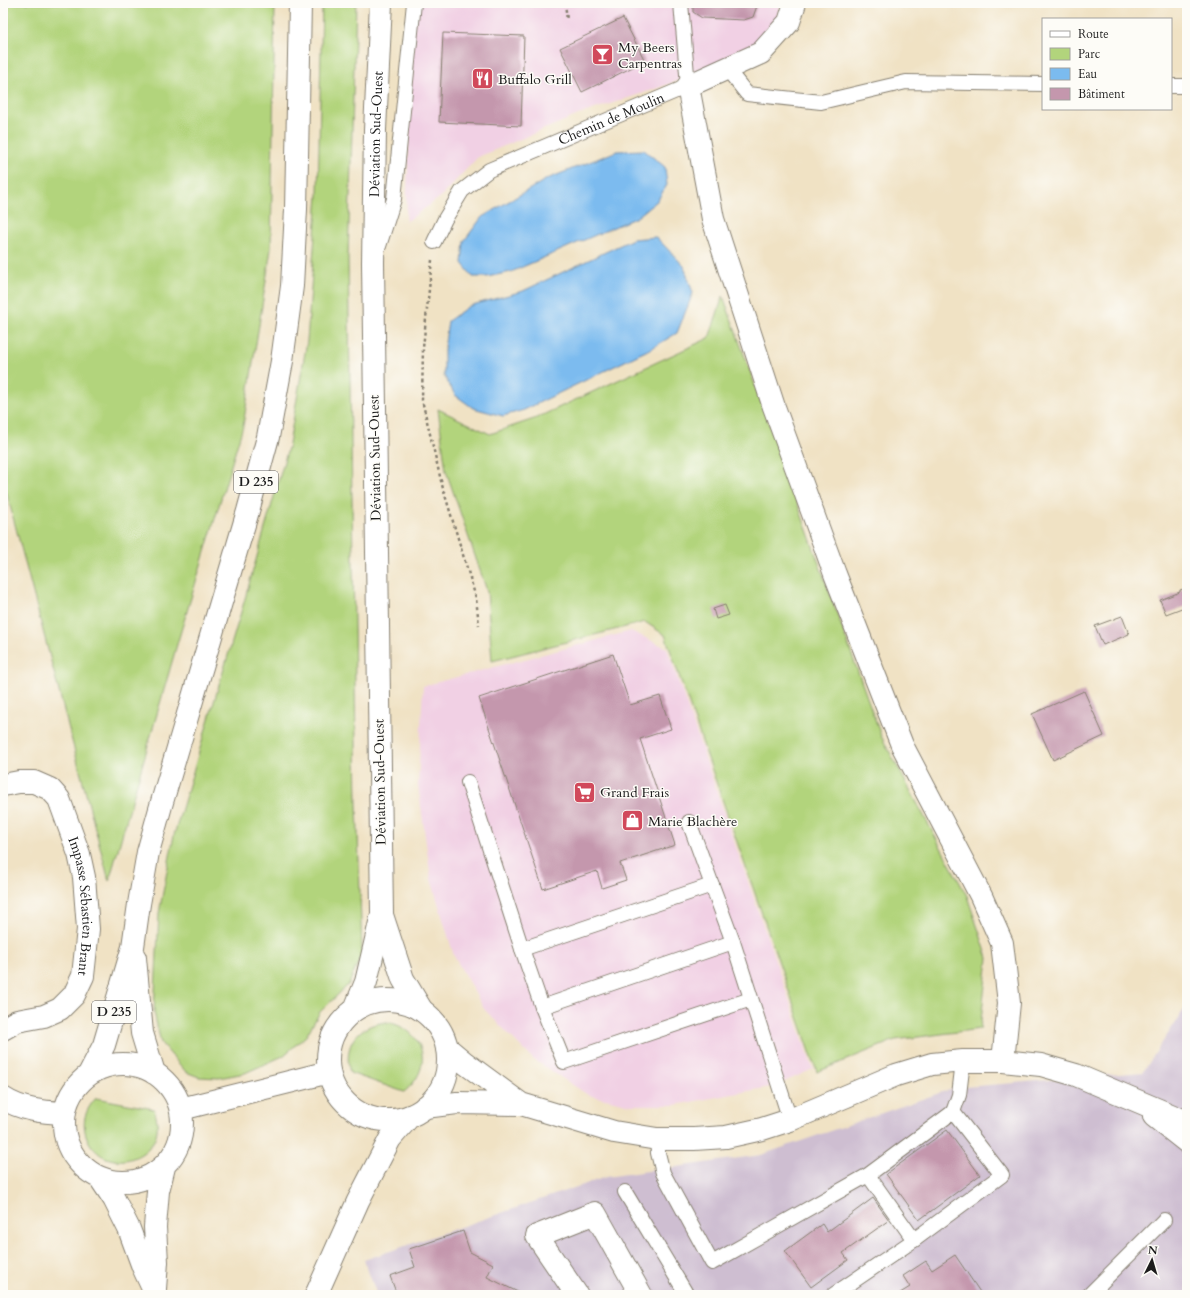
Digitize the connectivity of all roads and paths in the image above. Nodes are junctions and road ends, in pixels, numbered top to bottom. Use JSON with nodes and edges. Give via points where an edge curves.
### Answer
{"nodes":[{"id":1,"x":300,"y":3,"type":"edge"},
{"id":2,"x":381,"y":3,"type":"edge"},
{"id":3,"x":414,"y":3,"type":"edge"},
{"id":4,"x":565,"y":3,"type":"edge"},
{"id":5,"x":680,"y":3,"type":"edge"},
{"id":6,"x":795,"y":3,"type":"edge"},
{"id":7,"x":567,"y":20,"type":"dead end"},
{"id":8,"x":727,"y":69,"type":"junction"},
{"id":9,"x":1042,"y":84,"type":"edge"},
{"id":10,"x":688,"y":86,"type":"junction"},
{"id":11,"x":1172,"y":86,"type":"edge"},
{"id":12,"x":1187,"y":86,"type":"edge"},
{"id":13,"x":434,"y":242,"type":"joint"},
{"id":14,"x":373,"y":263,"type":"junction"},
{"id":15,"x":479,"y":625,"type":"dead end"},
{"id":16,"x":468,"y":782,"type":"dead end"},
{"id":17,"x":3,"y":785,"type":"edge"},
{"id":18,"x":689,"y":822,"type":"dead end"},
{"id":19,"x":712,"y":885,"type":"junction"},
{"id":20,"x":382,"y":914,"type":"junction"},
{"id":21,"x":733,"y":942,"type":"junction"},
{"id":22,"x":134,"y":947,"type":"junction"},
{"id":23,"x":522,"y":949,"type":"junction"},
{"id":24,"x":751,"y":999,"type":"junction"},
{"id":25,"x":542,"y":1007,"type":"junction"},
{"id":26,"x":355,"y":1009,"type":"junction"},
{"id":27,"x":421,"y":1009,"type":"junction"},
{"id":28,"x":3,"y":1029,"type":"edge"},
{"id":29,"x":447,"y":1048,"type":"junction"},
{"id":30,"x":963,"y":1061,"type":"junction"},
{"id":31,"x":1003,"y":1061,"type":"junction"},
{"id":32,"x":329,"y":1072,"type":"junction"},
{"id":33,"x":154,"y":1073,"type":"junction"},
{"id":34,"x":89,"y":1074,"type":"junction"},
{"id":35,"x":1131,"y":1097,"type":"junction"},
{"id":36,"x":3,"y":1098,"type":"edge"},
{"id":37,"x":522,"y":1104,"type":"junction"},
{"id":38,"x":181,"y":1109,"type":"junction"},
{"id":39,"x":418,"y":1112,"type":"junction"},
{"id":40,"x":953,"y":1112,"type":"junction"},
{"id":41,"x":64,"y":1113,"type":"junction"},
{"id":42,"x":790,"y":1120,"type":"junction"},
{"id":43,"x":1187,"y":1122,"type":"edge"},
{"id":44,"x":657,"y":1139,"type":"junction"},
{"id":45,"x":1187,"y":1142,"type":"edge"},
{"id":46,"x":164,"y":1166,"type":"junction"},
{"id":47,"x":868,"y":1175,"type":"junction"},
{"id":48,"x":100,"y":1178,"type":"junction"},
{"id":49,"x":625,"y":1192,"type":"dead end"},
{"id":50,"x":1164,"y":1220,"type":"dead end"},
{"id":51,"x":914,"y":1240,"type":"junction"},
{"id":52,"x":155,"y":1293,"type":"edge"},
{"id":53,"x":316,"y":1295,"type":"edge"},
{"id":54,"x":577,"y":1295,"type":"edge"},
{"id":55,"x":641,"y":1295,"type":"edge"},
{"id":56,"x":688,"y":1295,"type":"edge"},
{"id":57,"x":832,"y":1295,"type":"edge"},
{"id":58,"x":1089,"y":1295,"type":"edge"}],
"edges":[{"from":1,"to":22,"type":"main road","number":"D 235","via":[[296,209],[292,286],[282,361],[268,437],[148,852]]},
{"from":2,"to":14,"type":"main road","name":"Déviation Sud-Ouest","via":[[375,130]]},
{"from":3,"to":14,"type":"lane","via":[[394,199]]},
{"from":4,"to":7,"type":"path"},
{"from":5,"to":10,"type":"lane"},
{"from":6,"to":8,"type":"main road","name":"Chemin de Moulin","via":[[790,22],[761,53]]},
{"from":8,"to":9,"type":"lane","via":[[747,94],[821,102],[906,82]]},
{"from":8,"to":10,"type":"main road","name":"Chemin de Moulin"},
{"from":10,"to":13,"type":"lane","name":"Chemin de Moulin","via":[[489,170],[462,191]]},
{"from":10,"to":31,"type":"main road","via":[[713,219],[774,406],[835,574],[902,745],[981,896],[1002,943],[1009,1003]]},
{"from":11,"to":12,"type":"lane"},
{"from":13,"to":15,"type":"path","via":[[423,348],[422,400],[442,485],[476,598]]},
{"from":14,"to":20,"type":"main road","name":"Déviation Sud-Ouest"},
{"from":16,"to":23,"type":"lane"},
{"from":17,"to":28,"type":"main road","name":"Impasse Sébastien Brant","via":[[34,782],[50,789],[59,799],[83,869],[88,929],[83,976],[74,995],[60,1009],[44,1016],[17,1021]]},
{"from":18,"to":19,"type":"lane"},
{"from":19,"to":21,"type":"lane"},
{"from":19,"to":23,"type":"lane"},
{"from":20,"to":26,"type":"main road","via":[[366,982]]},
{"from":20,"to":27,"type":"main road","via":[[403,979]]},
{"from":21,"to":24,"type":"lane"},
{"from":21,"to":25,"type":"lane"},
{"from":22,"to":33,"type":"main road","number":"D 235","via":[[142,1033]]},
{"from":22,"to":34,"type":"main road","number":"D 235","via":[[104,1045]]},
{"from":23,"to":25,"type":"lane"},
{"from":24,"to":25,"type":"lane","via":[[564,1062]]},
{"from":24,"to":42,"type":"lane"},
{"from":26,"to":27,"type":"main road","via":[[371,1002],[388,1000],[405,1002]]},
{"from":26,"to":32,"type":"main road","via":[[344,1018],[329,1044]]},
{"from":27,"to":29,"type":"main road","via":[[438,1026]]},
{"from":29,"to":37,"type":"main road"},
{"from":29,"to":39,"type":"main road","via":[[448,1065],[444,1081],[437,1095]]},
{"from":30,"to":31,"type":"main road"},
{"from":30,"to":40,"type":"lane","via":[[959,1095]]},
{"from":30,"to":42,"type":"main road","via":[[932,1064],[896,1075]]},
{"from":31,"to":35,"type":"main road","via":[[1041,1065],[1076,1075]]},
{"from":32,"to":38,"type":"main road"},
{"from":32,"to":39,"type":"main road","via":[[340,1096],[351,1108],[364,1116],[395,1120]]},
{"from":33,"to":34,"type":"main road","via":[[125,1064],[106,1066]]},
{"from":33,"to":38,"type":"main road","via":[[173,1091]]},
{"from":34,"to":41,"type":"main road","via":[[76,1087]]},
{"from":35,"to":43,"type":"main road"},
{"from":35,"to":45,"type":"main road"},
{"from":36,"to":41,"type":"main road","via":[[20,1107]]},
{"from":37,"to":39,"type":"main road","via":[[457,1103]]},
{"from":37,"to":44,"type":"main road","via":[[614,1132]]},
{"from":38,"to":46,"type":"main road","via":[[182,1128],[178,1147]]},
{"from":39,"to":53,"type":"main road","via":[[390,1138],[358,1201]]},
{"from":40,"to":47,"type":"lane"},
{"from":40,"to":51,"type":"lane","via":[[1002,1175]]},
{"from":41,"to":48,"type":"main road","via":[[65,1138],[72,1155],[84,1168]]},
{"from":42,"to":44,"type":"main road","via":[[726,1137]]},
{"from":44,"to":47,"type":"lane","via":[[663,1172],[712,1263]]},
{"from":46,"to":48,"type":"main road","via":[[153,1175],[136,1181],[118,1182]]},
{"from":46,"to":52,"type":"main road","via":[[158,1191],[155,1227]]},
{"from":47,"to":51,"type":"lane"},
{"from":48,"to":52,"type":"main road","via":[[130,1229]]},
{"from":49,"to":56,"type":"lane"},
{"from":50,"to":58,"type":"lane"},
{"from":51,"to":57,"type":"lane"},
{"from":54,"to":55,"type":"main road","via":[[537,1236],[595,1213]]}]}
